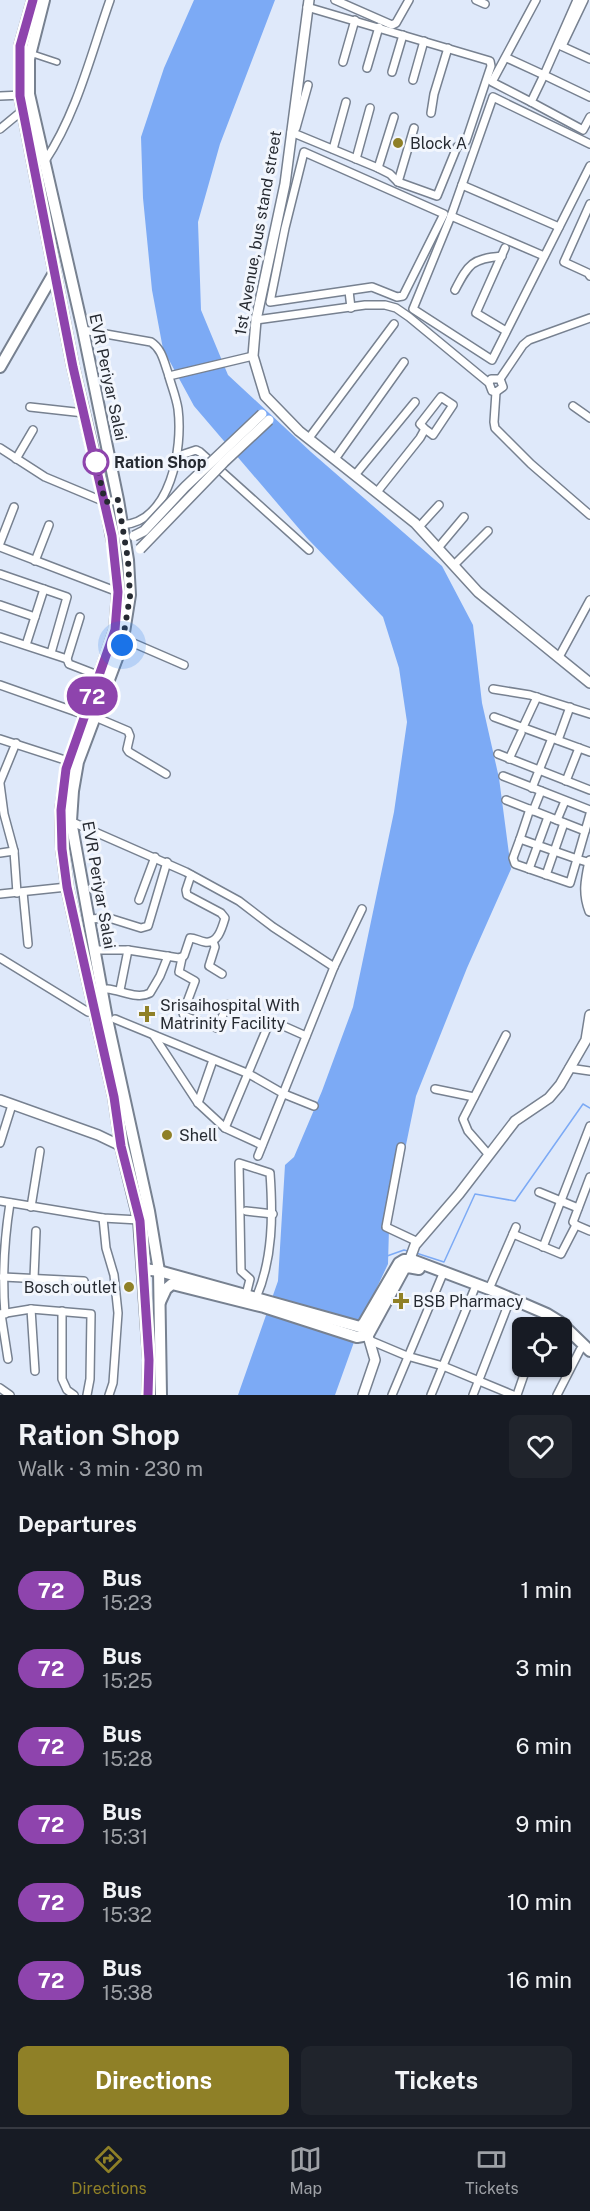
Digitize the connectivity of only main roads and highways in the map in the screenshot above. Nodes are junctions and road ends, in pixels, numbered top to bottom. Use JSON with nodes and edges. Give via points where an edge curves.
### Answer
{"nodes":[{"id":1,"x":33,"y":0,"type":"edge"},
{"id":2,"x":44,"y":0,"type":"edge"},
{"id":3,"x":24,"y":95,"type":"junction"},
{"id":4,"x":54,"y":273,"type":"junction"},
{"id":5,"x":90,"y":362,"type":"junction"},
{"id":6,"x":0,"y":367,"type":"edge"},
{"id":7,"x":73,"y":367,"type":"junction"},
{"id":8,"x":90,"y":716,"type":"junction"},
{"id":9,"x":66,"y":822,"type":"junction"},
{"id":10,"x":409,"y":1260,"type":"junction"},
{"id":11,"x":144,"y":1269,"type":"junction"},
{"id":12,"x":159,"y":1271,"type":"junction"},
{"id":13,"x":159,"y":1285,"type":"junction"},
{"id":14,"x":144,"y":1286,"type":"junction"},
{"id":15,"x":160,"y":1302,"type":"junction"},
{"id":16,"x":266,"y":1304,"type":"junction"},
{"id":17,"x":537,"y":1317,"type":"edge"},
{"id":18,"x":539,"y":1317,"type":"edge"},
{"id":19,"x":572,"y":1336,"type":"edge"},
{"id":20,"x":572,"y":1340,"type":"edge"},
{"id":21,"x":585,"y":1351,"type":"edge"},
{"id":22,"x":590,"y":1359,"type":"edge"},
{"id":23,"x":148,"y":1395,"type":"edge"},
{"id":24,"x":161,"y":1395,"type":"edge"}],
"edges":[{"from":1,"to":3,"type":"main road","name":"EVR Periyar Salai","via":[[20,46]]},
{"from":2,"to":3,"type":"main road","name":"EVR Periyar Salai"},
{"from":3,"to":4,"type":"main road","name":"EVR Periyar Salai","via":[[23,110]]},
{"from":3,"to":5,"type":"main road","name":"EVR Periyar Salai","via":[[45,161]]},
{"from":4,"to":6,"type":"main road"},
{"from":4,"to":7,"type":"main road","name":"EVR Periyar Salai"},
{"from":5,"to":7,"type":"main road"},
{"from":5,"to":8,"type":"main road","name":"EVR Periyar Salai","via":[[127,532],[130,596],[124,639]]},
{"from":7,"to":8,"type":"main road","name":"EVR Periyar Salai","via":[[105,502],[118,592],[115,630]]},
{"from":8,"to":9,"type":"main road","name":"EVR Periyar Salai"},
{"from":8,"to":9,"type":"main road","name":"EVR Periyar Salai","via":[[68,761],[63,788]]},
{"from":9,"to":11,"type":"main road","name":"EVR Periyar Salai","via":[[67,887],[140,1221]]},
{"from":9,"to":12,"type":"main road","name":"EVR Periyar Salai"},
{"from":10,"to":16,"type":"main road","via":[[364,1332]]},
{"from":10,"to":17,"type":"main road"},
{"from":10,"to":18,"type":"main road","via":[[489,1289]]},
{"from":11,"to":12,"type":"main road"},
{"from":11,"to":14,"type":"main road","name":"EVR Periyar Salai"},
{"from":12,"to":13,"type":"main road","name":"EVR Periyar Salai"},
{"from":12,"to":16,"type":"main road","via":[[251,1296]]},
{"from":13,"to":14,"type":"main road"},
{"from":13,"to":15,"type":"main road","name":"EVR Periyar Salai"},
{"from":14,"to":23,"type":"main road","name":"EVR Periyar Salai"},
{"from":15,"to":16,"type":"main road","via":[[172,1284]]},
{"from":15,"to":24,"type":"main road","name":"EVR Periyar Salai"},
{"from":19,"to":21,"type":"main road"},
{"from":20,"to":21,"type":"main road"},
{"from":21,"to":22,"type":"main road"}]}
